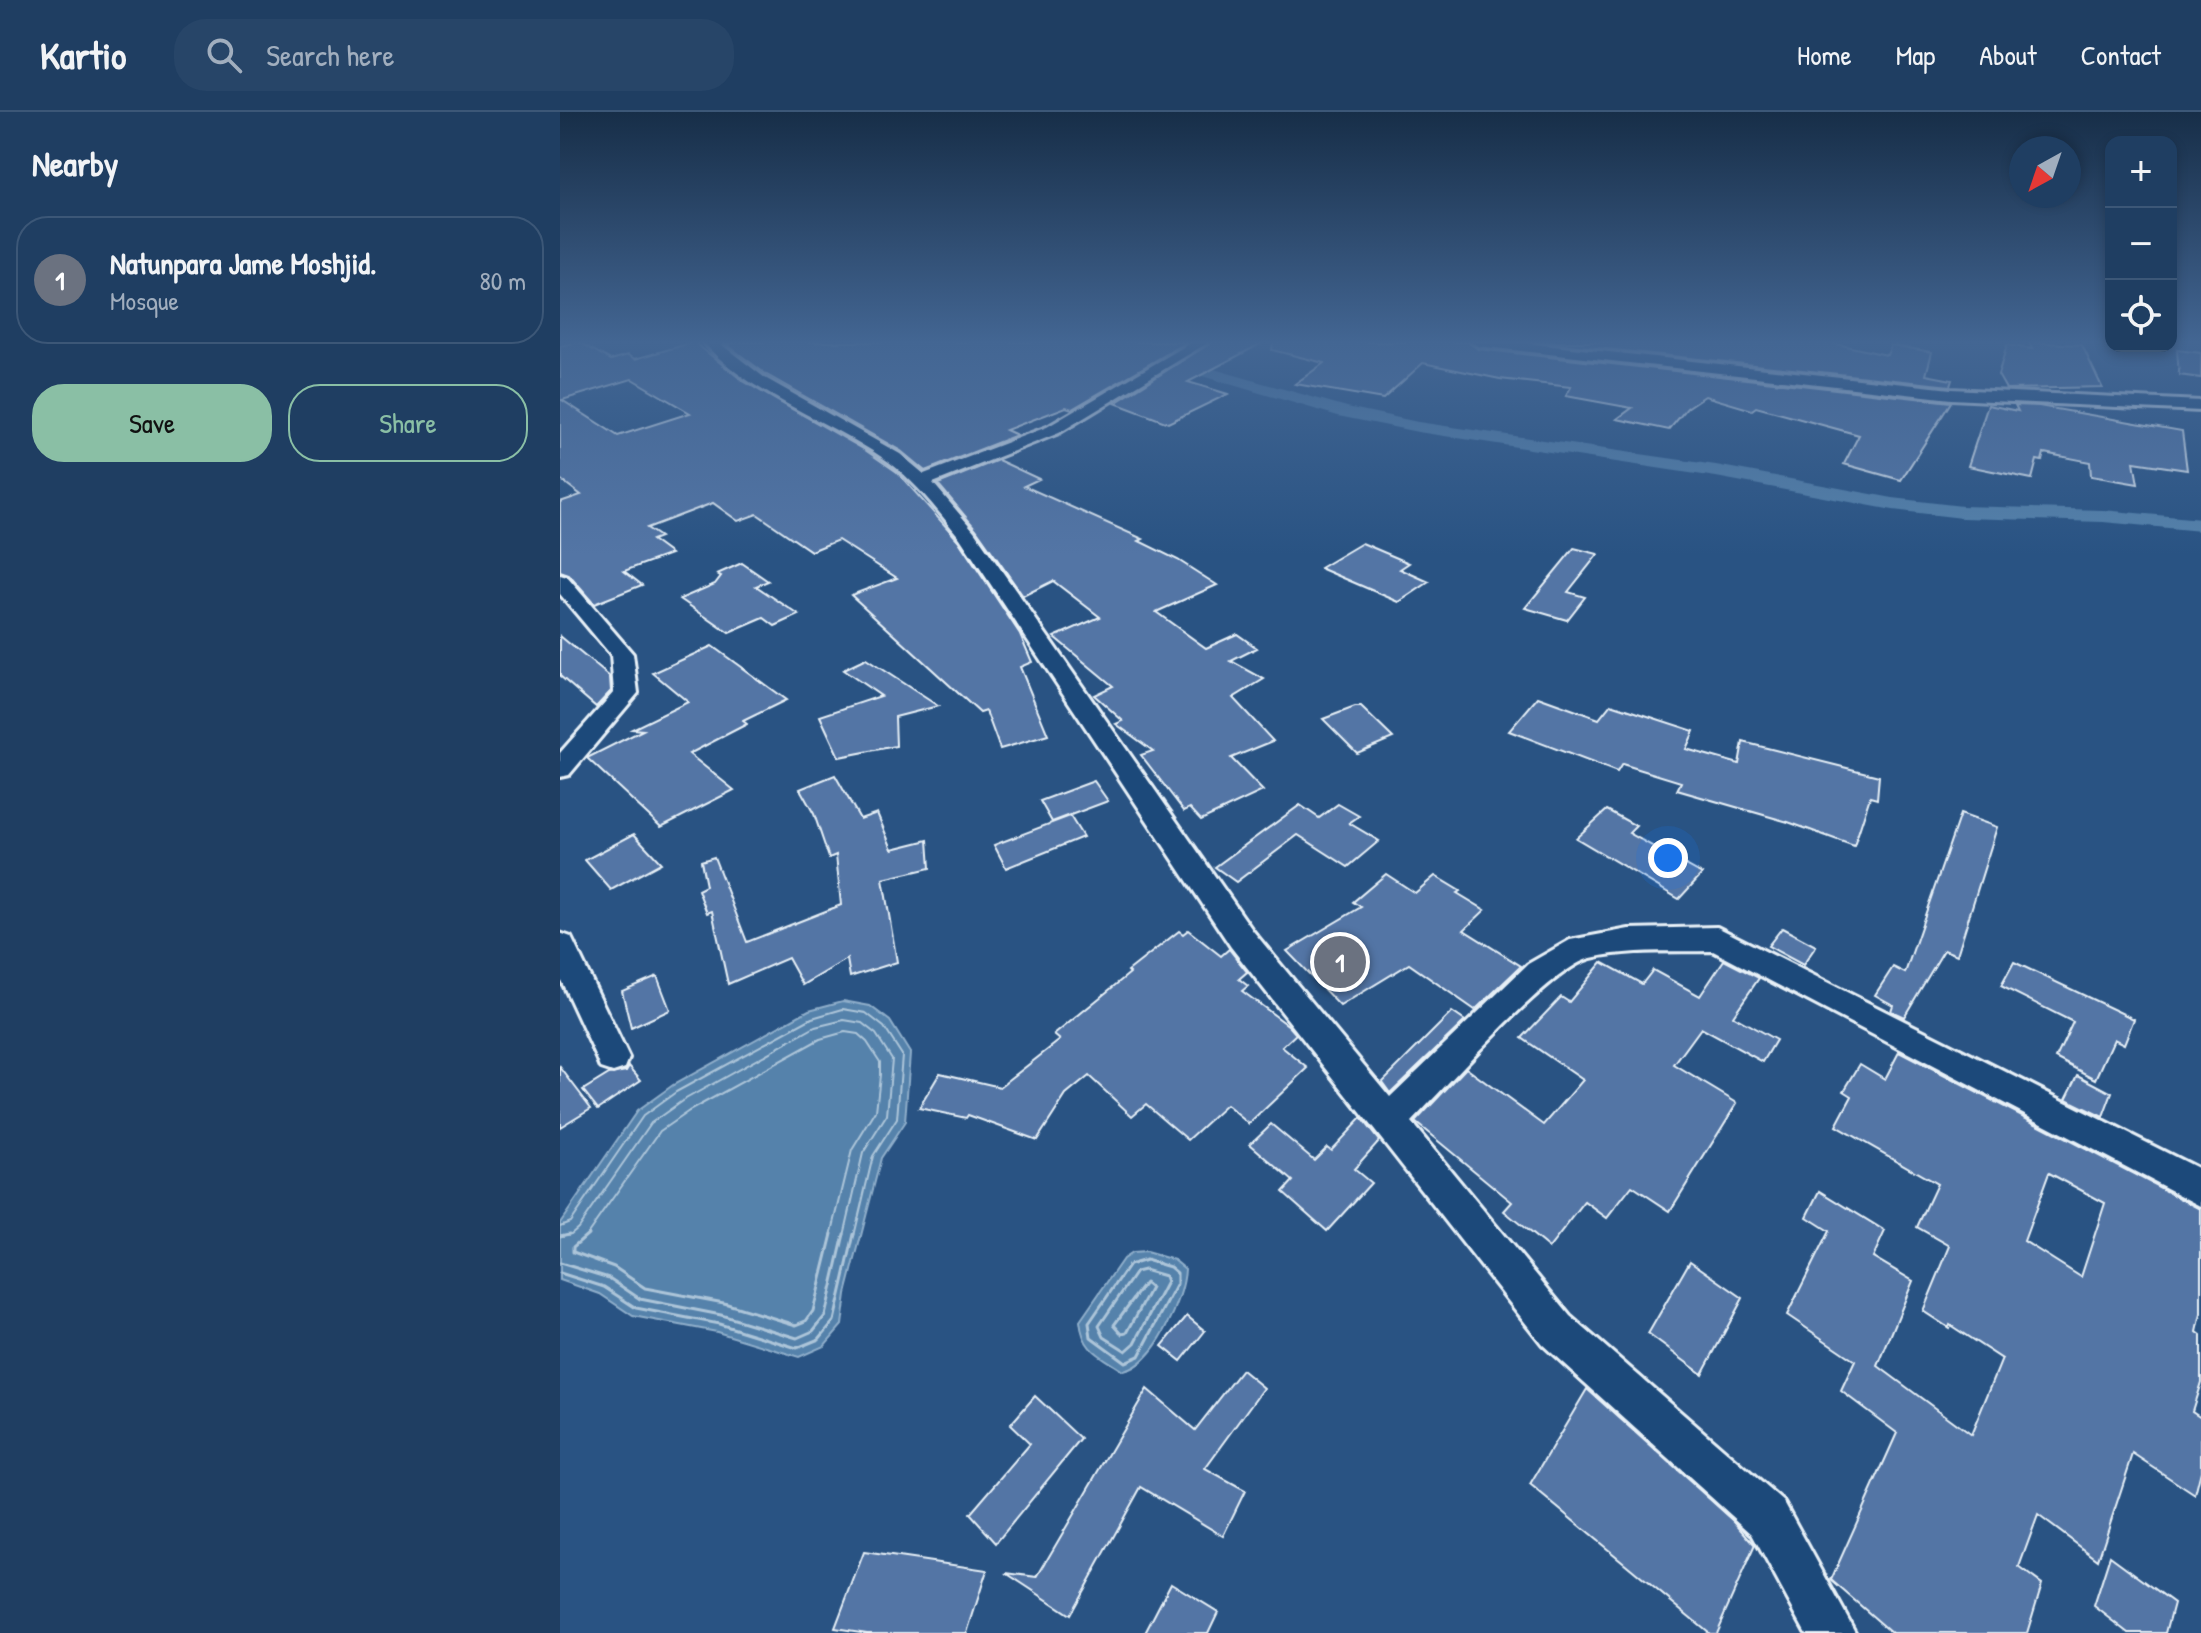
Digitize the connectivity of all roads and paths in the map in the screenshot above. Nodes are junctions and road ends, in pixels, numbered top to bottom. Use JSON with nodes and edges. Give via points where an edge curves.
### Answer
{"nodes":[{"id":1,"x":816,"y":413,"type":"edge"},
{"id":2,"x":1082,"y":413,"type":"edge"},
{"id":3,"x":922,"y":481,"type":"junction"},
{"id":4,"x":560,"y":581,"type":"edge"},
{"id":5,"x":560,"y":769,"type":"edge"},
{"id":6,"x":560,"y":945,"type":"edge"},
{"id":7,"x":613,"y":1058,"type":"dead end"},
{"id":8,"x":1388,"y":1122,"type":"junction"},
{"id":9,"x":2201,"y":1189,"type":"edge"},
{"id":10,"x":1832,"y":1633,"type":"edge"}],
"edges":[{"from":1,"to":3,"type":"street","via":[[894,458]]},
{"from":2,"to":3,"type":"street","via":[[1053,430]]},
{"from":3,"to":8,"type":"street","via":[[967,535],[1242,939]]},
{"from":4,"to":5,"type":"street","via":[[622,654],[626,693]]},
{"from":6,"to":7,"type":"street"},
{"from":8,"to":9,"type":"street","via":[[1539,973],[1581,948],[1717,939]]},
{"from":8,"to":10,"type":"street","via":[[1556,1330],[1768,1518]]}]}
